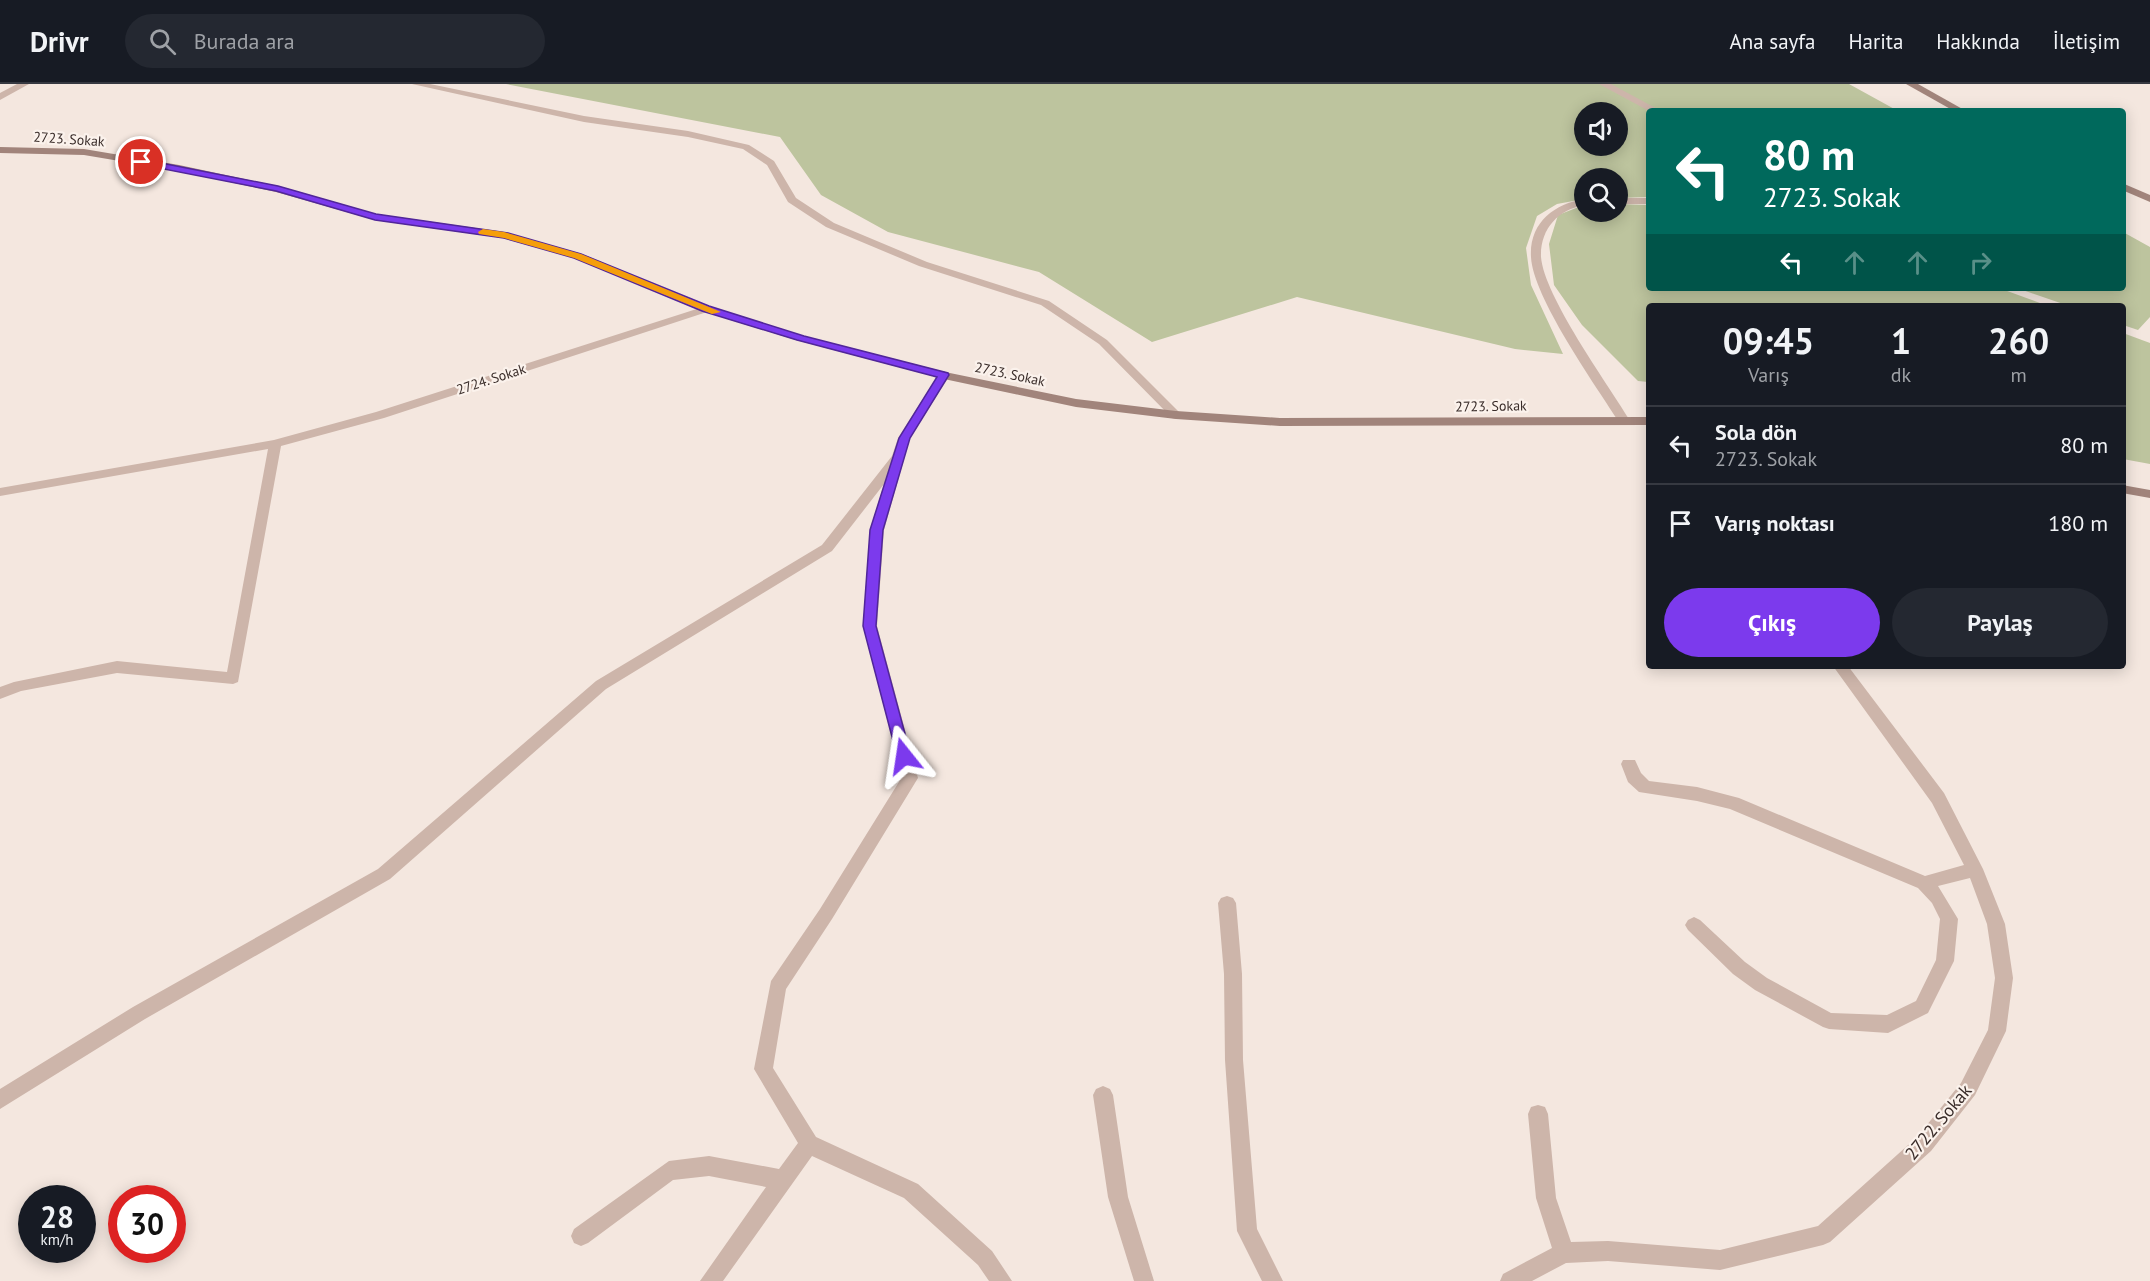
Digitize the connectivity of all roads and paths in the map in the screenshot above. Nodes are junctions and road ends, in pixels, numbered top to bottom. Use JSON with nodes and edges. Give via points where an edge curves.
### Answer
{"nodes":[{"id":1,"x":24,"y":84,"type":"edge"},
{"id":2,"x":417,"y":84,"type":"edge"},
{"id":3,"x":1604,"y":84,"type":"edge"},
{"id":4,"x":1911,"y":84,"type":"edge"},
{"id":5,"x":0,"y":97,"type":"edge"},
{"id":6,"x":1650,"y":108,"type":"edge"},
{"id":7,"x":1955,"y":108,"type":"edge"},
{"id":8,"x":0,"y":150,"type":"edge"},
{"id":9,"x":2126,"y":188,"type":"edge"},
{"id":10,"x":2150,"y":199,"type":"edge"},
{"id":11,"x":1628,"y":201,"type":"edge"},
{"id":12,"x":1646,"y":201,"type":"edge"},
{"id":13,"x":1574,"y":204,"type":"edge"},
{"id":14,"x":706,"y":309,"type":"junction"},
{"id":15,"x":944,"y":375,"type":"junction"},
{"id":16,"x":1176,"y":415,"type":"junction"},
{"id":17,"x":1623,"y":419,"type":"junction"},
{"id":18,"x":1646,"y":421,"type":"edge"},
{"id":19,"x":274,"y":444,"type":"junction"},
{"id":20,"x":900,"y":455,"type":"junction"},
{"id":21,"x":2126,"y":490,"type":"edge"},
{"id":22,"x":2,"y":494,"type":"edge"},
{"id":23,"x":2150,"y":494,"type":"edge"},
{"id":24,"x":1842,"y":669,"type":"edge"},
{"id":25,"x":0,"y":693,"type":"edge"},
{"id":26,"x":1629,"y":764,"type":"dead end"},
{"id":27,"x":1975,"y":869,"type":"junction"},
{"id":28,"x":1924,"y":883,"type":"junction"},
{"id":29,"x":1227,"y":903,"type":"dead end"},
{"id":30,"x":1694,"y":925,"type":"dead end"},
{"id":31,"x":1103,"y":1095,"type":"dead end"},
{"id":32,"x":0,"y":1100,"type":"edge"},
{"id":33,"x":1538,"y":1114,"type":"dead end"},
{"id":34,"x":809,"y":1144,"type":"junction"},
{"id":35,"x":784,"y":1180,"type":"junction"},
{"id":36,"x":581,"y":1236,"type":"dead end"},
{"id":37,"x":1564,"y":1253,"type":"junction"},
{"id":38,"x":710,"y":1281,"type":"edge"},
{"id":39,"x":1002,"y":1281,"type":"edge"},
{"id":40,"x":1144,"y":1281,"type":"edge"},
{"id":41,"x":1273,"y":1281,"type":"edge"},
{"id":42,"x":1510,"y":1281,"type":"edge"}],
"edges":[{"from":1,"to":5,"type":"street"},
{"from":2,"to":16,"type":"street","via":[[746,147],[771,163],[792,200],[830,225],[923,264],[1045,303],[1103,342]]},
{"from":3,"to":6,"type":"street"},
{"from":4,"to":7,"type":"street"},
{"from":8,"to":14,"type":"street","name":"2723. Sokak","via":[[84,152],[179,168],[278,189],[375,217],[504,235],[578,256]]},
{"from":9,"to":10,"type":"street"},
{"from":11,"to":12,"type":"street"},
{"from":13,"to":17,"type":"street","via":[[1547,217],[1536,258],[1546,290]]},
{"from":14,"to":15,"type":"street","name":"2723. Sokak"},
{"from":14,"to":19,"type":"street","name":"2724. Sokak","via":[[380,415]]},
{"from":15,"to":16,"type":"street","name":"2723. Sokak","via":[[1076,403]]},
{"from":15,"to":20,"type":"street","via":[[904,438]]},
{"from":16,"to":17,"type":"street","name":"2723. Sokak","via":[[1280,422]]},
{"from":17,"to":18,"type":"street","name":"2723. Sokak"},
{"from":19,"to":22,"type":"street","name":"2724. Sokak"},
{"from":19,"to":25,"type":"street","via":[[233,678],[117,667]]},
{"from":20,"to":32,"type":"street","via":[[827,548],[601,684],[384,873],[139,1013]]},
{"from":20,"to":34,"type":"street","via":[[877,530],[870,626],[910,778],[777,987],[763,1069]]},
{"from":21,"to":23,"type":"street"},
{"from":24,"to":27,"type":"street","name":"2722. Sokak","via":[[1938,798]]},
{"from":26,"to":28,"type":"street","via":[[1634,777],[1645,787],[1733,803]]},
{"from":27,"to":28,"type":"street"},
{"from":27,"to":37,"type":"street","name":"2722. Sokak","via":[[1996,924],[2004,978],[1998,1031],[1968,1089],[1924,1144],[1823,1235],[1720,1260],[1608,1251]]},
{"from":28,"to":30,"type":"street","via":[[1949,919],[1945,961],[1922,1007],[1887,1024],[1829,1022],[1761,984]]},
{"from":29,"to":41,"type":"street","via":[[1247,1231]]},
{"from":31,"to":40,"type":"street","via":[[1118,1197]]},
{"from":33,"to":37,"type":"street","via":[[1546,1198]]},
{"from":34,"to":35,"type":"street"},
{"from":34,"to":39,"type":"street","via":[[911,1191],[985,1258]]},
{"from":35,"to":36,"type":"street","via":[[709,1166],[669,1171]]},
{"from":35,"to":38,"type":"street"},
{"from":37,"to":42,"type":"street","name":"2722. Sokak"}]}
